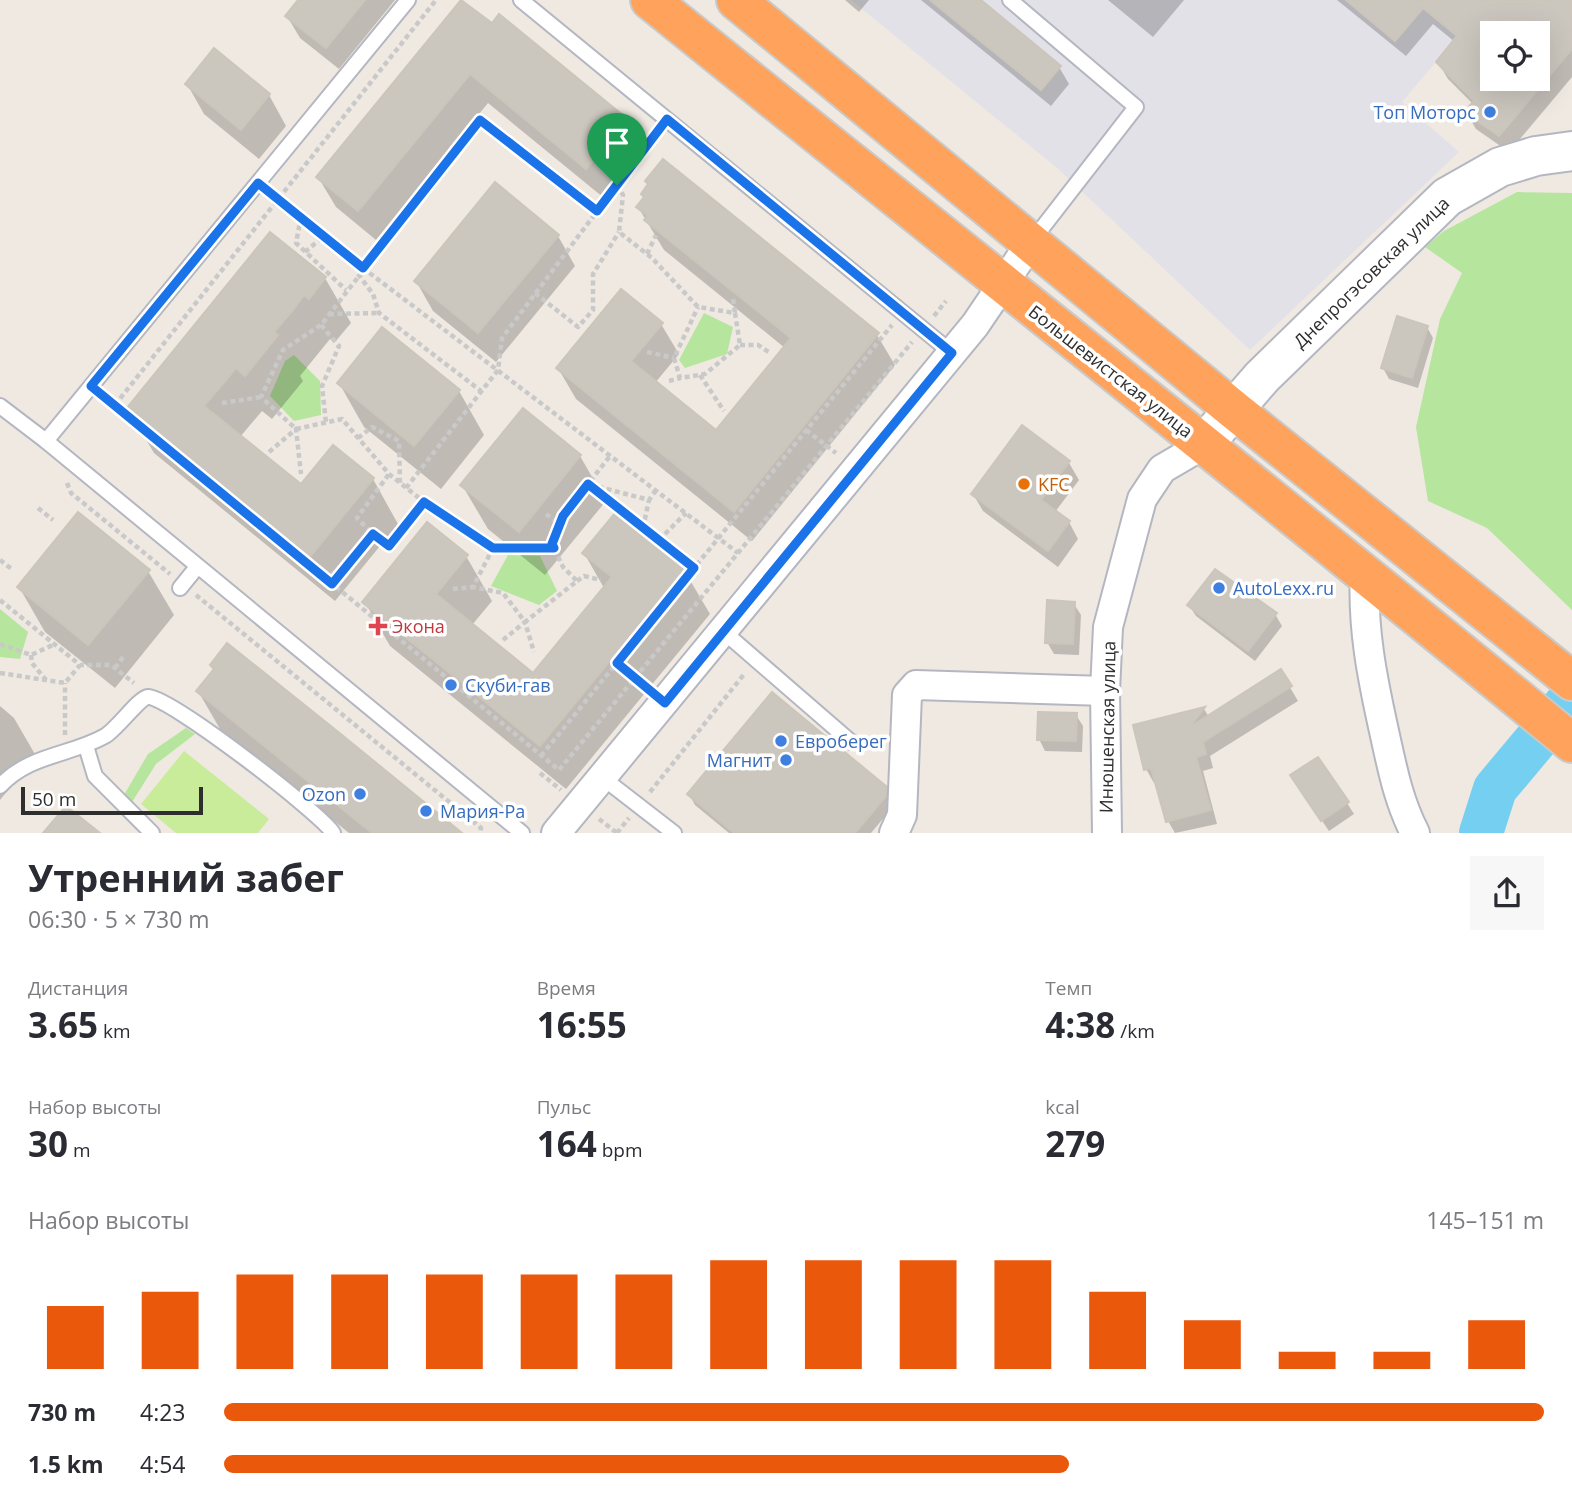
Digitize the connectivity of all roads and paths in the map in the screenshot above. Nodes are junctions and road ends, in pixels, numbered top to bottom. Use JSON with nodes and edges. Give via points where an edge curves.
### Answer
{"nodes":[{"id":1,"x":408,"y":0,"type":"edge"},
{"id":2,"x":436,"y":0,"type":"edge"},
{"id":3,"x":521,"y":0,"type":"edge"},
{"id":4,"x":650,"y":0,"type":"edge"},
{"id":5,"x":736,"y":0,"type":"edge"},
{"id":6,"x":1010,"y":0,"type":"edge"},
{"id":7,"x":667,"y":119,"type":"junction"},
{"id":8,"x":1572,"y":151,"type":"edge"},
{"id":9,"x":258,"y":183,"type":"junction"},
{"id":10,"x":617,"y":185,"type":"junction"},
{"id":11,"x":278,"y":198,"type":"junction"},
{"id":12,"x":597,"y":211,"type":"junction"},
{"id":13,"x":301,"y":217,"type":"junction"},
{"id":14,"x":619,"y":232,"type":"junction"},
{"id":15,"x":656,"y":235,"type":"dead end"},
{"id":16,"x":324,"y":236,"type":"junction"},
{"id":17,"x":1032,"y":241,"type":"junction"},
{"id":18,"x":305,"y":252,"type":"junction"},
{"id":19,"x":647,"y":254,"type":"junction"},
{"id":20,"x":363,"y":268,"type":"junction"},
{"id":21,"x":358,"y":274,"type":"junction"},
{"id":22,"x":1004,"y":286,"type":"junction"},
{"id":23,"x":346,"y":290,"type":"junction"},
{"id":24,"x":535,"y":293,"type":"junction"},
{"id":25,"x":733,"y":299,"type":"dead end"},
{"id":26,"x":946,"y":301,"type":"dead end"},
{"id":27,"x":698,"y":307,"type":"junction"},
{"id":28,"x":379,"y":313,"type":"junction"},
{"id":29,"x":735,"y":313,"type":"junction"},
{"id":30,"x":329,"y":314,"type":"junction"},
{"id":31,"x":896,"y":320,"type":"dead end"},
{"id":32,"x":321,"y":325,"type":"junction"},
{"id":33,"x":923,"y":329,"type":"junction"},
{"id":34,"x":740,"y":345,"type":"junction"},
{"id":35,"x":647,"y":352,"type":"dead end"},
{"id":36,"x":770,"y":353,"type":"dead end"},
{"id":37,"x":952,"y":353,"type":"junction"},
{"id":38,"x":674,"y":358,"type":"junction"},
{"id":39,"x":498,"y":370,"type":"junction"},
{"id":40,"x":700,"y":375,"type":"junction"},
{"id":41,"x":680,"y":378,"type":"junction"},
{"id":42,"x":669,"y":381,"type":"dead end"},
{"id":43,"x":91,"y":386,"type":"junction"},
{"id":44,"x":481,"y":391,"type":"junction"},
{"id":45,"x":261,"y":397,"type":"junction"},
{"id":46,"x":222,"y":403,"type":"dead end"},
{"id":47,"x":115,"y":405,"type":"junction"},
{"id":48,"x":0,"y":406,"type":"edge"},
{"id":49,"x":1234,"y":410,"type":"junction"},
{"id":50,"x":724,"y":411,"type":"dead end"},
{"id":51,"x":326,"y":423,"type":"junction"},
{"id":52,"x":296,"y":429,"type":"junction"},
{"id":53,"x":806,"y":430,"type":"junction"},
{"id":54,"x":358,"y":438,"type":"junction"},
{"id":55,"x":46,"y":441,"type":"junction"},
{"id":56,"x":1203,"y":445,"type":"junction"},
{"id":57,"x":827,"y":446,"type":"junction"},
{"id":58,"x":269,"y":452,"type":"dead end"},
{"id":59,"x":610,"y":456,"type":"junction"},
{"id":60,"x":857,"y":470,"type":"junction"},
{"id":61,"x":301,"y":474,"type":"dead end"},
{"id":62,"x":389,"y":474,"type":"junction"},
{"id":63,"x":68,"y":483,"type":"dead end"},
{"id":64,"x":400,"y":483,"type":"junction"},
{"id":65,"x":588,"y":484,"type":"junction"},
{"id":66,"x":406,"y":488,"type":"junction"},
{"id":67,"x":656,"y":490,"type":"junction"},
{"id":68,"x":649,"y":500,"type":"junction"},
{"id":69,"x":424,"y":502,"type":"junction"},
{"id":70,"x":38,"y":508,"type":"dead end"},
{"id":71,"x":686,"y":513,"type":"junction"},
{"id":72,"x":546,"y":514,"type":"dead end"},
{"id":73,"x":53,"y":520,"type":"dead end"},
{"id":74,"x":560,"y":524,"type":"junction"},
{"id":75,"x":643,"y":528,"type":"junction"},
{"id":76,"x":373,"y":534,"type":"junction"},
{"id":77,"x":718,"y":538,"type":"junction"},
{"id":78,"x":659,"y":540,"type":"junction"},
{"id":79,"x":493,"y":548,"type":"junction"},
{"id":80,"x":554,"y":548,"type":"junction"},
{"id":81,"x":738,"y":553,"type":"junction"},
{"id":82,"x":0,"y":560,"type":"edge"},
{"id":83,"x":197,"y":567,"type":"junction"},
{"id":84,"x":694,"y":568,"type":"junction"},
{"id":85,"x":13,"y":570,"type":"dead end"},
{"id":86,"x":1365,"y":571,"type":"junction"},
{"id":87,"x":601,"y":580,"type":"dead end"},
{"id":88,"x":577,"y":581,"type":"junction"},
{"id":89,"x":332,"y":584,"type":"junction"},
{"id":90,"x":182,"y":586,"type":"junction"},
{"id":91,"x":473,"y":587,"type":"junction"},
{"id":92,"x":453,"y":589,"type":"dead end"},
{"id":93,"x":0,"y":600,"type":"edge"},
{"id":94,"x":525,"y":622,"type":"junction"},
{"id":95,"x":724,"y":632,"type":"junction"},
{"id":96,"x":503,"y":640,"type":"dead end"},
{"id":97,"x":55,"y":644,"type":"junction"},
{"id":98,"x":0,"y":645,"type":"edge"},
{"id":99,"x":534,"y":652,"type":"dead end"},
{"id":100,"x":31,"y":655,"type":"junction"},
{"id":101,"x":124,"y":656,"type":"dead end"},
{"id":102,"x":756,"y":659,"type":"junction"},
{"id":103,"x":617,"y":663,"type":"junction"},
{"id":104,"x":80,"y":665,"type":"junction"},
{"id":105,"x":115,"y":668,"type":"junction"},
{"id":106,"x":0,"y":673,"type":"edge"},
{"id":107,"x":635,"y":678,"type":"junction"},
{"id":108,"x":46,"y":680,"type":"junction"},
{"id":109,"x":1572,"y":681,"type":"edge"},
{"id":110,"x":65,"y":683,"type":"junction"},
{"id":111,"x":1105,"y":691,"type":"junction"},
{"id":112,"x":152,"y":697,"type":"junction"},
{"id":113,"x":665,"y":703,"type":"junction"},
{"id":114,"x":851,"y":742,"type":"dead end"},
{"id":115,"x":1571,"y":742,"type":"edge"},
{"id":116,"x":86,"y":746,"type":"junction"},
{"id":117,"x":65,"y":751,"type":"junction"},
{"id":118,"x":541,"y":756,"type":"junction"},
{"id":119,"x":603,"y":778,"type":"junction"},
{"id":120,"x":0,"y":786,"type":"edge"},
{"id":121,"x":639,"y":805,"type":"junction"},
{"id":122,"x":481,"y":831,"type":"edge"},
{"id":123,"x":152,"y":833,"type":"edge"},
{"id":124,"x":333,"y":833,"type":"edge"},
{"id":125,"x":522,"y":833,"type":"edge"},
{"id":126,"x":556,"y":833,"type":"edge"},
{"id":127,"x":674,"y":833,"type":"edge"},
{"id":128,"x":894,"y":833,"type":"edge"},
{"id":129,"x":1107,"y":833,"type":"edge"},
{"id":130,"x":1415,"y":833,"type":"edge"}],
"edges":[{"from":1,"to":9,"type":"lane"},
{"from":2,"to":11,"type":"path"},
{"from":3,"to":7,"type":"lane"},
{"from":4,"to":22,"type":"highway","name":"Большевистская улица"},
{"from":5,"to":17,"type":"highway"},
{"from":6,"to":17,"type":"lane","via":[[1136,107]]},
{"from":7,"to":10,"type":"path"},
{"from":7,"to":33,"type":"lane"},
{"from":8,"to":49,"type":"street","name":"Днепрогэсовская улица","via":[[1500,167],[1447,197],[1290,349]]},
{"from":9,"to":11,"type":"path"},
{"from":9,"to":43,"type":"lane"},
{"from":10,"to":12,"type":"path"},
{"from":10,"to":14,"type":"path","via":[[623,195]]},
{"from":11,"to":13,"type":"path"},
{"from":11,"to":47,"type":"path"},
{"from":12,"to":20,"type":"path","via":[[480,120]]},
{"from":12,"to":24,"type":"path"},
{"from":13,"to":16,"type":"path"},
{"from":13,"to":18,"type":"path","via":[[296,243]]},
{"from":14,"to":19,"type":"path"},
{"from":14,"to":24,"type":"path","via":[[593,274],[593,310],[578,327]]},
{"from":15,"to":19,"type":"path"},
{"from":16,"to":18,"type":"path"},
{"from":16,"to":20,"type":"path"},
{"from":17,"to":22,"type":"street"},
{"from":17,"to":49,"type":"highway"},
{"from":18,"to":23,"type":"path"},
{"from":19,"to":27,"type":"path"},
{"from":20,"to":21,"type":"path"},
{"from":20,"to":39,"type":"path"},
{"from":21,"to":23,"type":"path"},
{"from":21,"to":28,"type":"path","via":[[373,294]]},
{"from":22,"to":37,"type":"street"},
{"from":22,"to":56,"type":"highway","name":"Большевистская улица"},
{"from":23,"to":30,"type":"path"},
{"from":24,"to":39,"type":"path","via":[[502,338]]},
{"from":25,"to":29,"type":"path"},
{"from":26,"to":33,"type":"path"},
{"from":27,"to":29,"type":"path"},
{"from":27,"to":38,"type":"path"},
{"from":28,"to":30,"type":"path"},
{"from":28,"to":44,"type":"path"},
{"from":29,"to":34,"type":"path"},
{"from":30,"to":32,"type":"path"},
{"from":31,"to":53,"type":"path"},
{"from":32,"to":45,"type":"path","via":[[283,350]]},
{"from":32,"to":51,"type":"path","via":[[339,346],[323,386]]},
{"from":33,"to":37,"type":"lane"},
{"from":33,"to":57,"type":"path"},
{"from":34,"to":36,"type":"path","via":[[758,345]]},
{"from":34,"to":40,"type":"path"},
{"from":35,"to":38,"type":"path"},
{"from":37,"to":60,"type":"street"},
{"from":38,"to":41,"type":"path"},
{"from":39,"to":44,"type":"path"},
{"from":39,"to":59,"type":"path"},
{"from":40,"to":41,"type":"path"},
{"from":40,"to":50,"type":"path"},
{"from":41,"to":42,"type":"path"},
{"from":43,"to":47,"type":"path"},
{"from":43,"to":55,"type":"lane"},
{"from":44,"to":66,"type":"path"},
{"from":45,"to":46,"type":"path"},
{"from":45,"to":52,"type":"path"},
{"from":47,"to":89,"type":"path"},
{"from":48,"to":55,"type":"lane"},
{"from":49,"to":56,"type":"street","name":"Днепрогэсовская улица"},
{"from":49,"to":109,"type":"highway"},
{"from":51,"to":52,"type":"path"},
{"from":51,"to":54,"type":"path","via":[[342,419]]},
{"from":52,"to":58,"type":"path"},
{"from":52,"to":61,"type":"path"},
{"from":53,"to":57,"type":"path"},
{"from":53,"to":77,"type":"path"},
{"from":54,"to":62,"type":"path"},
{"from":54,"to":64,"type":"path","via":[[372,428],[399,441]]},
{"from":55,"to":83,"type":"lane"},
{"from":56,"to":86,"type":"highway","name":"Большевистская улица"},
{"from":56,"to":111,"type":"street","name":"Инюшенская улица","via":[[1162,469],[1142,499],[1108,627]]},
{"from":57,"to":60,"type":"path"},
{"from":57,"to":81,"type":"path"},
{"from":59,"to":65,"type":"path"},
{"from":59,"to":67,"type":"path"},
{"from":60,"to":95,"type":"street"},
{"from":62,"to":64,"type":"path"},
{"from":62,"to":76,"type":"path","via":[[357,518]]},
{"from":63,"to":90,"type":"path","via":[[71,493]]},
{"from":64,"to":66,"type":"path"},
{"from":65,"to":68,"type":"path"},
{"from":65,"to":74,"type":"path"},
{"from":65,"to":75,"type":"path"},
{"from":66,"to":69,"type":"path"},
{"from":67,"to":68,"type":"path"},
{"from":67,"to":71,"type":"path"},
{"from":68,"to":75,"type":"path"},
{"from":69,"to":76,"type":"path","via":[[389,546]]},
{"from":69,"to":79,"type":"path"},
{"from":70,"to":73,"type":"path"},
{"from":71,"to":77,"type":"path"},
{"from":71,"to":78,"type":"path"},
{"from":72,"to":74,"type":"path"},
{"from":74,"to":80,"type":"path"},
{"from":75,"to":78,"type":"path"},
{"from":76,"to":89,"type":"path"},
{"from":77,"to":81,"type":"path"},
{"from":77,"to":84,"type":"path"},
{"from":78,"to":84,"type":"path"},
{"from":79,"to":80,"type":"path"},
{"from":79,"to":91,"type":"path"},
{"from":80,"to":88,"type":"path"},
{"from":81,"to":107,"type":"path"},
{"from":82,"to":85,"type":"path"},
{"from":83,"to":90,"type":"lane"},
{"from":83,"to":125,"type":"lane"},
{"from":84,"to":103,"type":"path"},
{"from":86,"to":115,"type":"highway","name":"Большевистская улица"},
{"from":86,"to":130,"type":"street","via":[[1363,606],[1370,670],[1401,805]]},
{"from":87,"to":88,"type":"path","via":[[584,576]]},
{"from":88,"to":94,"type":"path"},
{"from":89,"to":118,"type":"path"},
{"from":90,"to":122,"type":"path"},
{"from":91,"to":92,"type":"path"},
{"from":91,"to":94,"type":"path","via":[[503,593]]},
{"from":93,"to":97,"type":"path"},
{"from":94,"to":96,"type":"path"},
{"from":94,"to":99,"type":"path"},
{"from":95,"to":102,"type":"lane"},
{"from":95,"to":113,"type":"street"},
{"from":97,"to":100,"type":"path"},
{"from":97,"to":104,"type":"path"},
{"from":98,"to":100,"type":"path"},
{"from":100,"to":108,"type":"path"},
{"from":101,"to":105,"type":"path"},
{"from":102,"to":114,"type":"lane"},
{"from":102,"to":121,"type":"path"},
{"from":103,"to":107,"type":"path"},
{"from":103,"to":118,"type":"path"},
{"from":104,"to":105,"type":"path"},
{"from":104,"to":110,"type":"path"},
{"from":105,"to":112,"type":"path"},
{"from":106,"to":108,"type":"path"},
{"from":107,"to":113,"type":"path"},
{"from":107,"to":118,"type":"path","via":[[559,771]]},
{"from":108,"to":110,"type":"path"},
{"from":110,"to":117,"type":"path"},
{"from":111,"to":128,"type":"street","via":[[916,685],[907,695],[902,815]]},
{"from":111,"to":129,"type":"street","name":"Инюшенская улица"},
{"from":112,"to":116,"type":"lane","via":[[141,700],[109,734]]},
{"from":112,"to":124,"type":"lane","via":[[198,721]]},
{"from":113,"to":119,"type":"street"},
{"from":116,"to":117,"type":"lane"},
{"from":116,"to":123,"type":"lane","via":[[95,776]]},
{"from":117,"to":120,"type":"lane","via":[[18,769]]},
{"from":119,"to":121,"type":"lane"},
{"from":119,"to":126,"type":"street"},
{"from":121,"to":127,"type":"lane"}]}
